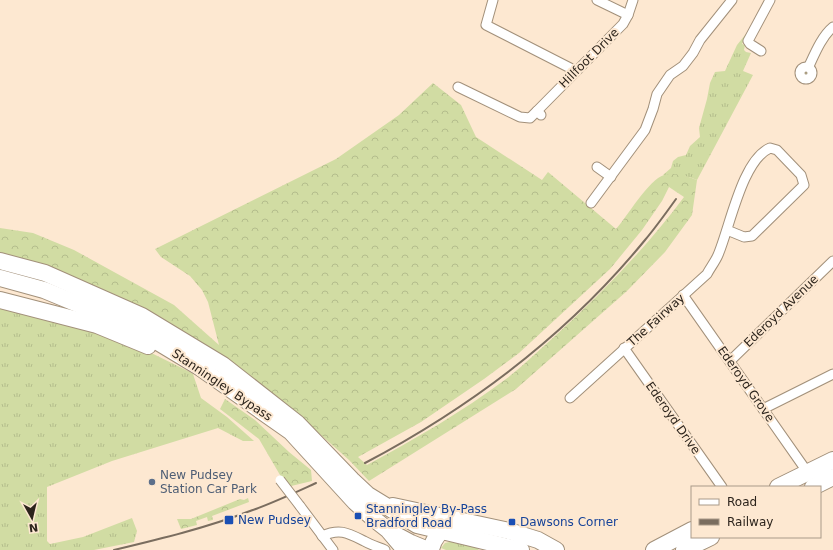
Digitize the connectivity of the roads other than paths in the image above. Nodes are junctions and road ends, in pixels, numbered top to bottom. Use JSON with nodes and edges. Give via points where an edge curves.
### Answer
{"nodes":[{"id":1,"x":493,"y":0,"type":"edge"},
{"id":2,"x":597,"y":0,"type":"edge"},
{"id":3,"x":633,"y":0,"type":"edge"},
{"id":4,"x":732,"y":0,"type":"edge"},
{"id":5,"x":770,"y":0,"type":"edge"},
{"id":6,"x":628,"y":15,"type":"junction"},
{"id":7,"x":833,"y":27,"type":"edge"},
{"id":8,"x":762,"y":51,"type":"dead end"},
{"id":9,"x":809,"y":66,"type":"dead end"},
{"id":10,"x":576,"y":71,"type":"junction"},
{"id":11,"x":458,"y":87,"type":"dead end"},
{"id":12,"x":597,"y":167,"type":"dead end"},
{"id":13,"x":611,"y":177,"type":"junction"},
{"id":14,"x":591,"y":203,"type":"dead end"},
{"id":15,"x":727,"y":230,"type":"junction"},
{"id":16,"x":0,"y":261,"type":"edge"},
{"id":17,"x":833,"y":261,"type":"edge"},
{"id":18,"x":0,"y":278,"type":"edge"},
{"id":19,"x":683,"y":295,"type":"junction"},
{"id":20,"x":0,"y":300,"type":"edge"},
{"id":21,"x":624,"y":348,"type":"junction"},
{"id":22,"x":730,"y":362,"type":"junction"},
{"id":23,"x":833,"y":374,"type":"edge"},
{"id":24,"x":240,"y":395,"type":"junction"},
{"id":25,"x":570,"y":398,"type":"dead end"},
{"id":26,"x":763,"y":409,"type":"junction"},
{"id":27,"x":833,"y":460,"type":"edge"},
{"id":28,"x":833,"y":477,"type":"edge"},
{"id":29,"x":280,"y":480,"type":"dead end"},
{"id":30,"x":810,"y":480,"type":"edge"},
{"id":31,"x":721,"y":486,"type":"edge"},
{"id":32,"x":783,"y":486,"type":"edge"},
{"id":33,"x":383,"y":504,"type":"junction"},
{"id":34,"x":468,"y":522,"type":"junction"},
{"id":35,"x":388,"y":530,"type":"junction"},
{"id":36,"x":442,"y":531,"type":"junction"},
{"id":37,"x":691,"y":531,"type":"edge"},
{"id":38,"x":322,"y":536,"type":"junction"},
{"id":39,"x":709,"y":538,"type":"edge"},
{"id":40,"x":333,"y":550,"type":"edge"},
{"id":41,"x":385,"y":550,"type":"edge"},
{"id":42,"x":405,"y":550,"type":"edge"},
{"id":43,"x":428,"y":550,"type":"edge"},
{"id":44,"x":431,"y":550,"type":"edge"},
{"id":45,"x":522,"y":550,"type":"edge"},
{"id":46,"x":556,"y":550,"type":"edge"},
{"id":47,"x":654,"y":550,"type":"edge"},
{"id":48,"x":684,"y":550,"type":"edge"}],
"edges":[{"from":1,"to":10,"type":"street","via":[[486,25]]},
{"from":2,"to":6,"type":"street"},
{"from":3,"to":6,"type":"street","name":"Hillfoot Drive"},
{"from":4,"to":13,"type":"street","via":[[683,66],[670,75],[657,94],[645,130]]},
{"from":5,"to":8,"type":"street","via":[[748,41]]},
{"from":6,"to":10,"type":"street","name":"Hillfoot Drive","via":[[623,24]]},
{"from":7,"to":9,"type":"street","via":[[816,50]]},
{"from":10,"to":11,"type":"street","name":"Hillfoot Drive","via":[[540,113],[530,118],[520,117]]},
{"from":12,"to":13,"type":"street"},
{"from":13,"to":14,"type":"street"},
{"from":15,"to":15,"type":"street","name":"The Fairway","via":[[747,173],[767,149],[777,150],[801,175],[804,186],[752,236],[744,237]]},
{"from":15,"to":19,"type":"street","name":"The Fairway","via":[[718,256],[707,274]]},
{"from":16,"to":33,"type":"highway","name":"Stanningley Bypass","via":[[45,273],[142,316],[223,365],[297,423],[352,480],[368,495]]},
{"from":17,"to":22,"type":"street","name":"Ederoyd Avenue"},
{"from":18,"to":24,"type":"highway","name":"Stanningley Bypass","via":[[44,290],[131,326]]},
{"from":19,"to":21,"type":"street","name":"The Fairway"},
{"from":19,"to":22,"type":"street","name":"Ederoyd Grove"},
{"from":20,"to":24,"type":"highway","via":[[97,325],[170,355]]},
{"from":21,"to":25,"type":"street","name":"The Fairway"},
{"from":21,"to":31,"type":"street","name":"Ederoyd Drive"},
{"from":22,"to":26,"type":"street","name":"Ederoyd Grove"},
{"from":23,"to":26,"type":"street"},
{"from":24,"to":35,"type":"highway","name":"Stanningley Bypass","via":[[291,432],[354,502]]},
{"from":26,"to":30,"type":"street","name":"Ederoyd Grove"},
{"from":27,"to":30,"type":"highway"},
{"from":28,"to":30,"type":"highway"},
{"from":29,"to":38,"type":"street","bridge":true},
{"from":30,"to":32,"type":"highway"},
{"from":33,"to":34,"type":"highway"},
{"from":33,"to":36,"type":"highway","name":"Stanningley Bypass","via":[[417,525]]},
{"from":34,"to":36,"type":"highway","via":[[455,523]]},
{"from":34,"to":46,"type":"highway","via":[[526,535]]},
{"from":35,"to":42,"type":"highway","name":"Stanningley Bypass"},
{"from":35,"to":43,"type":"highway"},
{"from":36,"to":44,"type":"highway"},
{"from":36,"to":45,"type":"highway","name":"Stanningley Bypass"},
{"from":37,"to":47,"type":"highway"},
{"from":38,"to":40,"type":"street"},
{"from":38,"to":41,"type":"street","via":[[336,531],[343,532]]},
{"from":39,"to":48,"type":"highway"}]}
